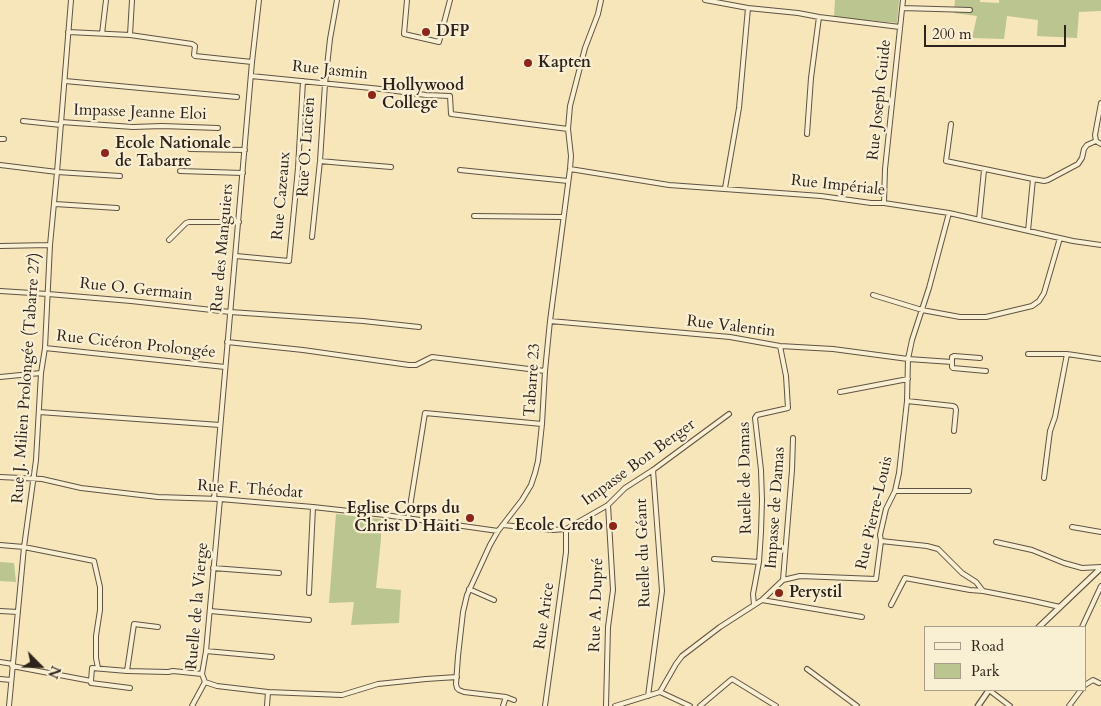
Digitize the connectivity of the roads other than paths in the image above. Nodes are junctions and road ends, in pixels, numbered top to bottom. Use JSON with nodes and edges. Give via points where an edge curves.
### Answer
{"nodes":[{"id":1,"x":71,"y":0,"type":"edge"},
{"id":2,"x":106,"y":0,"type":"edge"},
{"id":3,"x":132,"y":0,"type":"edge"},
{"id":4,"x":258,"y":0,"type":"edge"},
{"id":5,"x":337,"y":0,"type":"edge"},
{"id":6,"x":407,"y":0,"type":"edge"},
{"id":7,"x":450,"y":0,"type":"edge"},
{"id":8,"x":601,"y":0,"type":"edge"},
{"id":9,"x":705,"y":0,"type":"edge"},
{"id":10,"x":903,"y":0,"type":"edge"},
{"id":11,"x":748,"y":8,"type":"junction"},
{"id":12,"x":902,"y":8,"type":"junction"},
{"id":13,"x":970,"y":10,"type":"dead end"},
{"id":14,"x":819,"y":18,"type":"junction"},
{"id":15,"x":900,"y":27,"type":"junction"},
{"id":16,"x":68,"y":32,"type":"junction"},
{"id":17,"x":102,"y":34,"type":"junction"},
{"id":18,"x":130,"y":35,"type":"junction"},
{"id":19,"x":252,"y":62,"type":"junction"},
{"id":20,"x":251,"y":76,"type":"junction"},
{"id":21,"x":65,"y":81,"type":"junction"},
{"id":22,"x":303,"y":81,"type":"junction"},
{"id":23,"x":325,"y":84,"type":"junction"},
{"id":24,"x":237,"y":97,"type":"dead end"},
{"id":25,"x":1101,"y":103,"type":"edge"},
{"id":26,"x":23,"y":121,"type":"dead end"},
{"id":27,"x":61,"y":124,"type":"junction"},
{"id":28,"x":951,"y":124,"type":"dead end"},
{"id":29,"x":218,"y":128,"type":"dead end"},
{"id":30,"x":568,"y":129,"type":"junction"},
{"id":31,"x":807,"y":134,"type":"dead end"},
{"id":32,"x":1096,"y":140,"type":"junction"},
{"id":33,"x":1101,"y":144,"type":"edge"},
{"id":34,"x":190,"y":149,"type":"dead end"},
{"id":35,"x":245,"y":150,"type":"junction"},
{"id":36,"x":320,"y":160,"type":"junction"},
{"id":37,"x":0,"y":165,"type":"edge"},
{"id":38,"x":391,"y":167,"type":"dead end"},
{"id":39,"x":570,"y":169,"type":"junction"},
{"id":40,"x":460,"y":170,"type":"dead end"},
{"id":41,"x":984,"y":170,"type":"junction"},
{"id":42,"x":180,"y":171,"type":"dead end"},
{"id":43,"x":57,"y":172,"type":"junction"},
{"id":44,"x":243,"y":173,"type":"junction"},
{"id":45,"x":120,"y":176,"type":"dead end"},
{"id":46,"x":1033,"y":179,"type":"junction"},
{"id":47,"x":568,"y":180,"type":"junction"},
{"id":48,"x":725,"y":188,"type":"junction"},
{"id":49,"x":884,"y":203,"type":"junction"},
{"id":50,"x":55,"y":204,"type":"junction"},
{"id":51,"x":117,"y":208,"type":"dead end"},
{"id":52,"x":949,"y":213,"type":"junction"},
{"id":53,"x":474,"y":216,"type":"dead end"},
{"id":54,"x":563,"y":217,"type":"junction"},
{"id":55,"x":979,"y":220,"type":"junction"},
{"id":56,"x":238,"y":222,"type":"junction"},
{"id":57,"x":1028,"y":231,"type":"junction"},
{"id":58,"x":312,"y":237,"type":"dead end"},
{"id":59,"x":1060,"y":238,"type":"junction"},
{"id":60,"x":169,"y":240,"type":"dead end"},
{"id":61,"x":50,"y":245,"type":"junction"},
{"id":62,"x":1101,"y":245,"type":"edge"},
{"id":63,"x":0,"y":246,"type":"edge"},
{"id":64,"x":236,"y":256,"type":"junction"},
{"id":65,"x":0,"y":291,"type":"edge"},
{"id":66,"x":48,"y":294,"type":"junction"},
{"id":67,"x":873,"y":295,"type":"dead end"},
{"id":68,"x":922,"y":310,"type":"junction"},
{"id":69,"x":230,"y":312,"type":"junction"},
{"id":70,"x":550,"y":321,"type":"junction"},
{"id":71,"x":420,"y":327,"type":"dead end"},
{"id":72,"x":227,"y":342,"type":"junction"},
{"id":73,"x":780,"y":346,"type":"junction"},
{"id":74,"x":45,"y":348,"type":"junction"},
{"id":75,"x":1028,"y":354,"type":"dead end"},
{"id":76,"x":1068,"y":354,"type":"junction"},
{"id":77,"x":980,"y":358,"type":"dead end"},
{"id":78,"x":908,"y":359,"type":"junction"},
{"id":79,"x":1101,"y":359,"type":"edge"},
{"id":80,"x":952,"y":362,"type":"junction"},
{"id":81,"x":225,"y":367,"type":"junction"},
{"id":82,"x":545,"y":371,"type":"junction"},
{"id":83,"x":986,"y":371,"type":"dead end"},
{"id":84,"x":42,"y":373,"type":"junction"},
{"id":85,"x":0,"y":377,"type":"edge"},
{"id":86,"x":908,"y":379,"type":"junction"},
{"id":87,"x":840,"y":392,"type":"dead end"},
{"id":88,"x":907,"y":401,"type":"junction"},
{"id":89,"x":39,"y":412,"type":"junction"},
{"id":90,"x":729,"y":414,"type":"dead end"},
{"id":91,"x":542,"y":424,"type":"junction"},
{"id":92,"x":220,"y":425,"type":"junction"},
{"id":93,"x":954,"y":430,"type":"dead end"},
{"id":94,"x":793,"y":438,"type":"dead end"},
{"id":95,"x":653,"y":470,"type":"junction"},
{"id":96,"x":0,"y":478,"type":"edge"},
{"id":97,"x":1044,"y":478,"type":"dead end"},
{"id":98,"x":34,"y":479,"type":"junction"},
{"id":99,"x":895,"y":491,"type":"junction"},
{"id":100,"x":969,"y":491,"type":"dead end"},
{"id":101,"x":214,"y":499,"type":"junction"},
{"id":102,"x":220,"y":499,"type":"junction"},
{"id":103,"x":608,"y":505,"type":"junction"},
{"id":104,"x":313,"y":507,"type":"junction"},
{"id":105,"x":408,"y":519,"type":"junction"},
{"id":106,"x":503,"y":525,"type":"junction"},
{"id":107,"x":1072,"y":527,"type":"dead end"},
{"id":108,"x":566,"y":529,"type":"junction"},
{"id":109,"x":498,"y":530,"type":"junction"},
{"id":110,"x":1101,"y":532,"type":"edge"},
{"id":111,"x":881,"y":541,"type":"junction"},
{"id":112,"x":996,"y":542,"type":"dead end"},
{"id":113,"x":0,"y":545,"type":"edge"},
{"id":114,"x":24,"y":547,"type":"junction"},
{"id":115,"x":714,"y":559,"type":"dead end"},
{"id":116,"x":758,"y":562,"type":"junction"},
{"id":117,"x":1101,"y":567,"type":"edge"},
{"id":118,"x":213,"y":568,"type":"junction"},
{"id":119,"x":279,"y":573,"type":"dead end"},
{"id":120,"x":783,"y":580,"type":"junction"},
{"id":121,"x":1101,"y":586,"type":"edge"},
{"id":122,"x":469,"y":589,"type":"junction"},
{"id":123,"x":983,"y":591,"type":"junction"},
{"id":124,"x":309,"y":593,"type":"dead end"},
{"id":125,"x":494,"y":600,"type":"dead end"},
{"id":126,"x":762,"y":600,"type":"junction"},
{"id":127,"x":754,"y":605,"type":"junction"},
{"id":128,"x":891,"y":605,"type":"dead end"},
{"id":129,"x":1060,"y":607,"type":"junction"},
{"id":130,"x":0,"y":610,"type":"edge"},
{"id":131,"x":210,"y":611,"type":"junction"},
{"id":132,"x":18,"y":612,"type":"junction"},
{"id":133,"x":862,"y":617,"type":"dead end"},
{"id":134,"x":309,"y":620,"type":"dead end"},
{"id":135,"x":158,"y":626,"type":"dead end"},
{"id":136,"x":1040,"y":626,"type":"edge"},
{"id":137,"x":1082,"y":626,"type":"edge"},
{"id":138,"x":206,"y":651,"type":"junction"},
{"id":139,"x":272,"y":657,"type":"dead end"},
{"id":140,"x":0,"y":662,"type":"edge"},
{"id":141,"x":13,"y":665,"type":"junction"},
{"id":142,"x":98,"y":668,"type":"junction"},
{"id":143,"x":808,"y":669,"type":"dead end"},
{"id":144,"x":127,"y":671,"type":"junction"},
{"id":145,"x":202,"y":674,"type":"junction"},
{"id":146,"x":457,"y":677,"type":"junction"},
{"id":147,"x":0,"y":679,"type":"edge"},
{"id":148,"x":11,"y":680,"type":"junction"},
{"id":149,"x":91,"y":682,"type":"junction"},
{"id":150,"x":205,"y":682,"type":"junction"},
{"id":151,"x":1098,"y":683,"type":"dead end"},
{"id":152,"x":1086,"y":684,"type":"edge"},
{"id":153,"x":130,"y":688,"type":"dead end"},
{"id":154,"x":988,"y":691,"type":"edge"},
{"id":155,"x":990,"y":691,"type":"edge"},
{"id":156,"x":1080,"y":691,"type":"edge"},
{"id":157,"x":268,"y":692,"type":"junction"},
{"id":158,"x":660,"y":692,"type":"junction"},
{"id":159,"x":648,"y":696,"type":"junction"},
{"id":160,"x":506,"y":697,"type":"junction"},
{"id":161,"x":514,"y":700,"type":"dead end"},
{"id":162,"x":8,"y":706,"type":"edge"},
{"id":163,"x":192,"y":706,"type":"edge"},
{"id":164,"x":267,"y":706,"type":"edge"},
{"id":165,"x":503,"y":706,"type":"edge"},
{"id":166,"x":545,"y":706,"type":"edge"},
{"id":167,"x":606,"y":706,"type":"edge"},
{"id":168,"x":615,"y":706,"type":"edge"},
{"id":169,"x":690,"y":706,"type":"edge"},
{"id":170,"x":700,"y":706,"type":"edge"},
{"id":171,"x":776,"y":706,"type":"edge"},
{"id":172,"x":857,"y":706,"type":"edge"},
{"id":173,"x":978,"y":706,"type":"edge"},
{"id":174,"x":1010,"y":706,"type":"edge"},
{"id":175,"x":1069,"y":706,"type":"edge"}],
"edges":[{"from":1,"to":16,"type":"street","name":"Rue J. Milien Prolongée (Tabarre 27)"},
{"from":2,"to":17,"type":"street"},
{"from":3,"to":18,"type":"street"},
{"from":4,"to":19,"type":"street","name":"Rue des Manguiers"},
{"from":5,"to":23,"type":"street","name":"Rue O. Lucien"},
{"from":6,"to":7,"type":"street","via":[[404,34],[439,42]]},
{"from":8,"to":30,"type":"street","name":"Tabarre 23","via":[[574,88]]},
{"from":9,"to":11,"type":"street"},
{"from":10,"to":12,"type":"street","name":"Rue Joseph Guide"},
{"from":11,"to":14,"type":"street"},
{"from":11,"to":48,"type":"street","via":[[739,108]]},
{"from":12,"to":13,"type":"street"},
{"from":12,"to":15,"type":"street","name":"Rue Joseph Guide"},
{"from":14,"to":15,"type":"street"},
{"from":14,"to":31,"type":"street"},
{"from":15,"to":49,"type":"street","name":"Rue Joseph Guide"},
{"from":16,"to":17,"type":"street"},
{"from":16,"to":21,"type":"street","name":"Rue J. Milien Prolongée (Tabarre 27)"},
{"from":17,"to":18,"type":"street"},
{"from":18,"to":19,"type":"street","via":[[192,44],[195,56]]},
{"from":19,"to":20,"type":"street","name":"Rue des Manguiers"},
{"from":20,"to":22,"type":"street","name":"Rue Jasmin"},
{"from":20,"to":35,"type":"street","name":"Rue des Manguiers"},
{"from":21,"to":24,"type":"street"},
{"from":21,"to":27,"type":"street","name":"Rue J. Milien Prolongée (Tabarre 27)"},
{"from":22,"to":23,"type":"street","name":"Rue Jasmin"},
{"from":22,"to":64,"type":"street","name":"Rue Cazeaux","via":[[289,261]]},
{"from":23,"to":30,"type":"street","name":"Rue Jasmin","via":[[450,96],[451,114]]},
{"from":23,"to":36,"type":"street","name":"Rue O. Lucien"},
{"from":25,"to":32,"type":"street"},
{"from":26,"to":27,"type":"street","name":"Impasse Jeanne Eloi"},
{"from":27,"to":29,"type":"street","name":"Impasse Jeanne Eloi"},
{"from":27,"to":43,"type":"street","name":"Rue J. Milien Prolongée (Tabarre 27)"},
{"from":28,"to":41,"type":"street","via":[[945,161]]},
{"from":30,"to":39,"type":"street","name":"Tabarre 23"},
{"from":32,"to":33,"type":"street"},
{"from":32,"to":46,"type":"street","via":[[1087,145],[1078,164],[1048,180]]},
{"from":34,"to":35,"type":"street"},
{"from":35,"to":44,"type":"street","name":"Rue des Manguiers"},
{"from":36,"to":38,"type":"street"},
{"from":36,"to":58,"type":"street","name":"Rue O. Lucien"},
{"from":37,"to":43,"type":"street"},
{"from":39,"to":47,"type":"street","name":"Tabarre 23"},
{"from":39,"to":48,"type":"street","name":"Rue Impériale","via":[[669,184]]},
{"from":40,"to":47,"type":"street"},
{"from":41,"to":46,"type":"street"},
{"from":41,"to":55,"type":"street"},
{"from":42,"to":44,"type":"street"},
{"from":43,"to":45,"type":"street"},
{"from":43,"to":50,"type":"street","name":"Rue J. Milien Prolongée (Tabarre 27)"},
{"from":44,"to":56,"type":"street","name":"Rue des Manguiers"},
{"from":46,"to":57,"type":"street"},
{"from":47,"to":54,"type":"street","name":"Tabarre 23"},
{"from":48,"to":49,"type":"street","name":"Rue Impériale"},
{"from":49,"to":52,"type":"street","name":"Rue Impériale"},
{"from":50,"to":51,"type":"street"},
{"from":50,"to":61,"type":"street","name":"Rue J. Milien Prolongée (Tabarre 27)"},
{"from":52,"to":55,"type":"street","name":"Rue Impériale"},
{"from":52,"to":68,"type":"street","name":"Rue Pierre-Louis"},
{"from":53,"to":54,"type":"street"},
{"from":54,"to":70,"type":"street","name":"Tabarre 23"},
{"from":55,"to":57,"type":"street","name":"Rue Impériale"},
{"from":56,"to":60,"type":"street","via":[[189,222]]},
{"from":56,"to":64,"type":"street","name":"Rue des Manguiers"},
{"from":57,"to":59,"type":"street","name":"Rue Impériale"},
{"from":59,"to":62,"type":"street","name":"Rue Impériale"},
{"from":59,"to":68,"type":"street","via":[[1044,293],[1032,306],[986,317],[960,317]]},
{"from":61,"to":63,"type":"street"},
{"from":61,"to":66,"type":"street","name":"Rue J. Milien Prolongée (Tabarre 27)"},
{"from":64,"to":69,"type":"street","name":"Rue des Manguiers"},
{"from":65,"to":66,"type":"street","name":"Rue O. Germain"},
{"from":66,"to":69,"type":"street","name":"Rue O. Germain"},
{"from":66,"to":74,"type":"street","name":"Rue J. Milien Prolongée (Tabarre 27)"},
{"from":67,"to":68,"type":"street"},
{"from":68,"to":78,"type":"street","name":"Rue Pierre-Louis"},
{"from":69,"to":71,"type":"street","name":"Rue O. Germain"},
{"from":69,"to":72,"type":"street","name":"Rue des Manguiers"},
{"from":70,"to":73,"type":"street","name":"Rue Valentin","via":[[730,337]]},
{"from":70,"to":82,"type":"street","name":"Tabarre 23"},
{"from":72,"to":81,"type":"street","name":"Rue des Manguiers"},
{"from":72,"to":82,"type":"street","via":[[409,365],[416,365],[432,356]]},
{"from":73,"to":78,"type":"street","name":"Rue Valentin"},
{"from":73,"to":116,"type":"street","name":"Ruelle de Damas","via":[[788,408],[755,418],[761,470]]},
{"from":74,"to":81,"type":"street","name":"Rue Cicéron Prolongée"},
{"from":74,"to":84,"type":"street","name":"Rue J. Milien Prolongée (Tabarre 27)"},
{"from":75,"to":76,"type":"street"},
{"from":76,"to":79,"type":"street"},
{"from":76,"to":97,"type":"street","via":[[1056,417],[1050,431]]},
{"from":77,"to":80,"type":"street","via":[[954,356]]},
{"from":78,"to":80,"type":"street","name":"Rue Valentin"},
{"from":78,"to":86,"type":"street","name":"Rue Pierre-Louis"},
{"from":80,"to":83,"type":"street","via":[[953,368]]},
{"from":81,"to":92,"type":"street","name":"Rue des Manguiers"},
{"from":82,"to":91,"type":"street","name":"Tabarre 23"},
{"from":84,"to":85,"type":"street"},
{"from":84,"to":89,"type":"street","name":"Rue J. Milien Prolongée (Tabarre 27)"},
{"from":86,"to":87,"type":"street"},
{"from":86,"to":88,"type":"street","name":"Rue Pierre-Louis"},
{"from":88,"to":93,"type":"street","via":[[956,407]]},
{"from":88,"to":99,"type":"street","name":"Rue Pierre-Louis"},
{"from":89,"to":92,"type":"street"},
{"from":89,"to":98,"type":"street","name":"Rue J. Milien Prolongée (Tabarre 27)"},
{"from":90,"to":95,"type":"street","name":"Impasse Bon Berger"},
{"from":91,"to":105,"type":"street","via":[[425,413]]},
{"from":91,"to":106,"type":"street","name":"Tabarre 23","via":[[538,461],[531,485]]},
{"from":92,"to":101,"type":"street","name":"Rue des Manguiers"},
{"from":94,"to":120,"type":"street","name":"Impasse de Damas"},
{"from":95,"to":103,"type":"street","name":"Impasse Bon Berger","via":[[625,488]]},
{"from":95,"to":159,"type":"street","name":"Ruelle du Géant","via":[[662,591]]},
{"from":96,"to":98,"type":"street","name":"Rue F. Théodat"},
{"from":98,"to":101,"type":"street","name":"Rue F. Théodat","via":[[135,495]]},
{"from":98,"to":114,"type":"street","name":"Rue J. Milien Prolongée (Tabarre 27)"},
{"from":99,"to":100,"type":"street"},
{"from":99,"to":111,"type":"street","name":"Rue Pierre-Louis","via":[[886,510]]},
{"from":101,"to":102,"type":"street","name":"Rue F. Théodat"},
{"from":102,"to":104,"type":"street","name":"Rue F. Théodat"},
{"from":102,"to":118,"type":"street","name":"Ruelle de la Vierge"},
{"from":103,"to":108,"type":"street","name":"Impasse Bon Berger"},
{"from":103,"to":167,"type":"street","name":"Rue A. Dupré","via":[[613,590],[608,627]]},
{"from":104,"to":105,"type":"street","name":"Rue F. Théodat"},
{"from":104,"to":124,"type":"street"},
{"from":105,"to":109,"type":"street","name":"Rue F. Théodat"},
{"from":106,"to":108,"type":"street"},
{"from":106,"to":109,"type":"street","name":"Tabarre 23"},
{"from":107,"to":110,"type":"street"},
{"from":108,"to":166,"type":"street","name":"Rue Arice","via":[[566,552]]},
{"from":109,"to":122,"type":"street","name":"Tabarre 23"},
{"from":111,"to":120,"type":"street","name":"Rue Pierre-Louis","via":[[876,578],[800,576]]},
{"from":111,"to":123,"type":"street","via":[[938,549]]},
{"from":112,"to":117,"type":"street","via":[[1032,550],[1082,568]]},
{"from":113,"to":114,"type":"street"},
{"from":114,"to":132,"type":"street","name":"Rue J. Milien Prolongée (Tabarre 27)"},
{"from":114,"to":142,"type":"street","via":[[94,561],[100,587],[96,636]]},
{"from":115,"to":116,"type":"street","name":"Impasse de Damas"},
{"from":116,"to":127,"type":"street","name":"Ruelle de Damas"},
{"from":117,"to":129,"type":"street"},
{"from":118,"to":119,"type":"street"},
{"from":118,"to":131,"type":"street","name":"Ruelle de la Vierge"},
{"from":120,"to":126,"type":"street"},
{"from":121,"to":137,"type":"street"},
{"from":122,"to":125,"type":"street"},
{"from":122,"to":146,"type":"street","name":"Tabarre 23","via":[[463,612]]},
{"from":123,"to":128,"type":"street","via":[[905,578]]},
{"from":123,"to":129,"type":"street"},
{"from":126,"to":127,"type":"street"},
{"from":126,"to":133,"type":"street"},
{"from":127,"to":158,"type":"street","via":[[682,656]]},
{"from":129,"to":136,"type":"street"},
{"from":130,"to":132,"type":"street"},
{"from":131,"to":134,"type":"street"},
{"from":131,"to":138,"type":"street","name":"Ruelle de la Vierge"},
{"from":132,"to":141,"type":"street","name":"Rue J. Milien Prolongée (Tabarre 27)"},
{"from":135,"to":144,"type":"street","via":[[134,624]]},
{"from":138,"to":139,"type":"street"},
{"from":138,"to":145,"type":"street","name":"Ruelle de la Vierge"},
{"from":140,"to":141,"type":"street"},
{"from":141,"to":148,"type":"street","name":"Rue J. Milien Prolongée (Tabarre 27)"},
{"from":141,"to":149,"type":"street"},
{"from":142,"to":144,"type":"street"},
{"from":142,"to":149,"type":"street","via":[[92,668]]},
{"from":143,"to":172,"type":"street"},
{"from":144,"to":145,"type":"street"},
{"from":145,"to":150,"type":"street","name":"Ruelle de la Vierge"},
{"from":146,"to":157,"type":"street","name":"Ruelle de la Vierge","via":[[378,684],[342,696]]},
{"from":146,"to":160,"type":"street","via":[[459,690]]},
{"from":147,"to":148,"type":"street"},
{"from":148,"to":162,"type":"street","name":"Rue J. Milien Prolongée (Tabarre 27)"},
{"from":149,"to":153,"type":"street"},
{"from":150,"to":157,"type":"street","name":"Ruelle de la Vierge"},
{"from":150,"to":163,"type":"street"},
{"from":151,"to":152,"type":"street","via":[[1093,680]]},
{"from":154,"to":173,"type":"street"},
{"from":155,"to":174,"type":"street"},
{"from":156,"to":175,"type":"street"},
{"from":157,"to":164,"type":"street"},
{"from":158,"to":159,"type":"street"},
{"from":158,"to":169,"type":"street"},
{"from":159,"to":168,"type":"street"},
{"from":160,"to":161,"type":"street"},
{"from":160,"to":165,"type":"street"},
{"from":170,"to":171,"type":"street","via":[[732,679]]}]}
